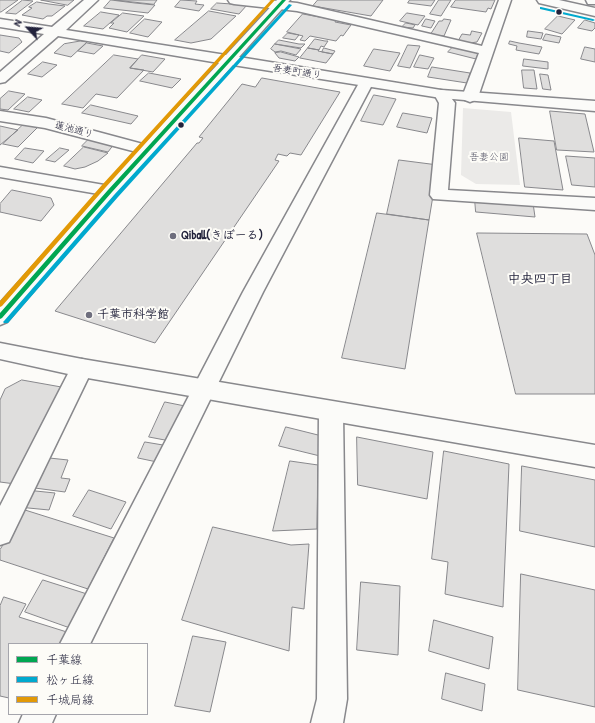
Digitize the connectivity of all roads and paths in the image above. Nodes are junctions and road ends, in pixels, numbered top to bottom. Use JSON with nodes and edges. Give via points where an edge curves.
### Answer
{"nodes":[{"id":1,"x":92,"y":0,"type":"edge"},
{"id":2,"x":234,"y":0,"type":"edge"},
{"id":3,"x":505,"y":0,"type":"edge"},
{"id":4,"x":542,"y":0,"type":"edge"},
{"id":5,"x":282,"y":2,"type":"edge"},
{"id":6,"x":592,"y":3,"type":"edge"},
{"id":7,"x":0,"y":23,"type":"edge"},
{"id":8,"x":54,"y":32,"type":"junction"},
{"id":9,"x":486,"y":51,"type":"junction"},
{"id":10,"x":228,"y":60,"type":"junction"},
{"id":11,"x":0,"y":78,"type":"edge"},
{"id":12,"x":366,"y":83,"type":"junction"},
{"id":13,"x":442,"y":94,"type":"junction"},
{"id":14,"x":470,"y":97,"type":"junction"},
{"id":15,"x":595,"y":106,"type":"edge"},
{"id":16,"x":0,"y":116,"type":"edge"},
{"id":17,"x":148,"y":150,"type":"junction"},
{"id":18,"x":0,"y":172,"type":"edge"},
{"id":19,"x":110,"y":191,"type":"junction"},
{"id":20,"x":595,"y":204,"type":"edge"},
{"id":21,"x":0,"y":317,"type":"edge"},
{"id":22,"x":0,"y":351,"type":"edge"},
{"id":23,"x":82,"y":368,"type":"junction"},
{"id":24,"x":202,"y":389,"type":"junction"},
{"id":25,"x":331,"y":412,"type":"junction"},
{"id":26,"x":595,"y":456,"type":"edge"},
{"id":27,"x":0,"y":533,"type":"edge"},
{"id":28,"x":75,"y":643,"type":"edge"},
{"id":29,"x":328,"y":723,"type":"edge"}],
"edges":[{"from":1,"to":8,"type":"street"},
{"from":2,"to":5,"type":"street"},
{"from":3,"to":9,"type":"street"},
{"from":4,"to":6,"type":"street"},
{"from":5,"to":9,"type":"street"},
{"from":5,"to":10,"type":"street"},
{"from":7,"to":8,"type":"street","name":"吾妻町通り"},
{"from":8,"to":10,"type":"street","name":"吾妻町通り"},
{"from":8,"to":11,"type":"street"},
{"from":9,"to":14,"type":"street"},
{"from":10,"to":12,"type":"street","name":"吾妻町通り"},
{"from":10,"to":17,"type":"street"},
{"from":12,"to":13,"type":"street","name":"吾妻町通り"},
{"from":12,"to":24,"type":"street"},
{"from":13,"to":14,"type":"street","name":"吾妻町通り"},
{"from":13,"to":20,"type":"street","via":[[447,103],[439,195]]},
{"from":14,"to":15,"type":"street","name":"吾妻町通り"},
{"from":16,"to":17,"type":"street","name":"蓮池通り","via":[[46,123]]},
{"from":17,"to":19,"type":"street"},
{"from":18,"to":19,"type":"street"},
{"from":19,"to":21,"type":"street"},
{"from":22,"to":23,"type":"street"},
{"from":23,"to":24,"type":"street"},
{"from":23,"to":27,"type":"street"},
{"from":24,"to":25,"type":"street"},
{"from":24,"to":28,"type":"street"},
{"from":25,"to":26,"type":"street"},
{"from":25,"to":29,"type":"street","via":[[332,700]]}]}
